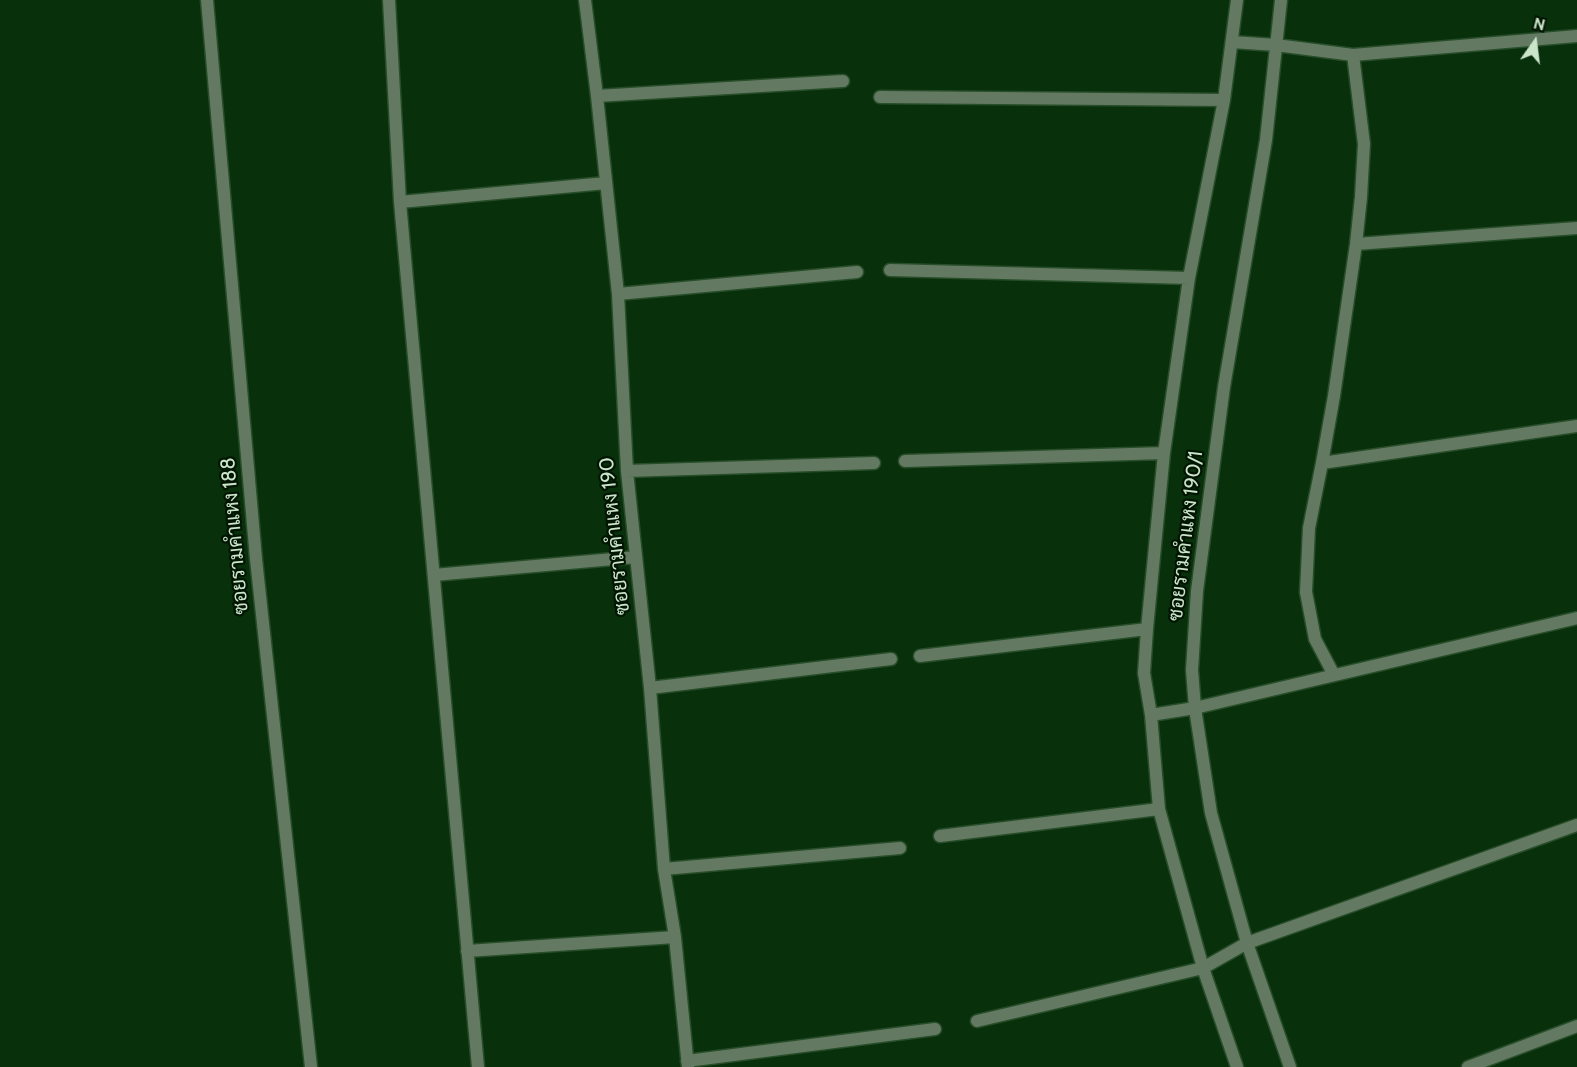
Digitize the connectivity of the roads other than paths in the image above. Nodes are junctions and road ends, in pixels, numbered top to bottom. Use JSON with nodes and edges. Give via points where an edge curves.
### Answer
{"nodes":[{"id":1,"x":207,"y":0,"type":"edge"},
{"id":2,"x":389,"y":0,"type":"edge"},
{"id":3,"x":585,"y":0,"type":"edge"},
{"id":4,"x":1237,"y":0,"type":"edge"},
{"id":5,"x":1281,"y":0,"type":"edge"},
{"id":6,"x":1577,"y":36,"type":"edge"},
{"id":7,"x":1232,"y":42,"type":"junction"},
{"id":8,"x":1276,"y":45,"type":"junction"},
{"id":9,"x":1353,"y":55,"type":"junction"},
{"id":10,"x":843,"y":81,"type":"dead end"},
{"id":11,"x":597,"y":96,"type":"junction"},
{"id":12,"x":880,"y":97,"type":"dead end"},
{"id":13,"x":1224,"y":100,"type":"junction"},
{"id":14,"x":606,"y":183,"type":"junction"},
{"id":15,"x":400,"y":202,"type":"junction"},
{"id":16,"x":1577,"y":228,"type":"edge"},
{"id":17,"x":1356,"y":243,"type":"junction"},
{"id":18,"x":890,"y":270,"type":"dead end"},
{"id":19,"x":857,"y":272,"type":"dead end"},
{"id":20,"x":1189,"y":278,"type":"junction"},
{"id":21,"x":618,"y":294,"type":"junction"},
{"id":22,"x":1577,"y":426,"type":"edge"},
{"id":23,"x":1164,"y":453,"type":"junction"},
{"id":24,"x":874,"y":462,"type":"dead end"},
{"id":25,"x":905,"y":462,"type":"dead end"},
{"id":26,"x":1322,"y":463,"type":"junction"},
{"id":27,"x":627,"y":471,"type":"junction"},
{"id":28,"x":636,"y":557,"type":"junction"},
{"id":29,"x":434,"y":575,"type":"junction"},
{"id":30,"x":1577,"y":618,"type":"edge"},
{"id":31,"x":1147,"y":629,"type":"junction"},
{"id":32,"x":920,"y":656,"type":"dead end"},
{"id":33,"x":891,"y":659,"type":"dead end"},
{"id":34,"x":1334,"y":675,"type":"junction"},
{"id":35,"x":650,"y":688,"type":"junction"},
{"id":36,"x":1195,"y":708,"type":"junction"},
{"id":37,"x":1150,"y":715,"type":"junction"},
{"id":38,"x":1159,"y":809,"type":"junction"},
{"id":39,"x":1577,"y":825,"type":"edge"},
{"id":40,"x":940,"y":836,"type":"dead end"},
{"id":41,"x":900,"y":848,"type":"dead end"},
{"id":42,"x":664,"y":869,"type":"junction"},
{"id":43,"x":675,"y":937,"type":"junction"},
{"id":44,"x":1247,"y":943,"type":"junction"},
{"id":45,"x":467,"y":951,"type":"junction"},
{"id":46,"x":1203,"y":968,"type":"junction"},
{"id":47,"x":977,"y":1021,"type":"dead end"},
{"id":48,"x":1577,"y":1026,"type":"edge"},
{"id":49,"x":935,"y":1029,"type":"dead end"},
{"id":50,"x":688,"y":1064,"type":"edge"},
{"id":51,"x":311,"y":1067,"type":"edge"},
{"id":52,"x":478,"y":1067,"type":"edge"},
{"id":53,"x":1237,"y":1067,"type":"edge"},
{"id":54,"x":1290,"y":1067,"type":"edge"},
{"id":55,"x":1468,"y":1067,"type":"edge"}],
"edges":[{"from":1,"to":51,"type":"street","name":"ซอยรามคำแหง 188","via":[[256,559]]},
{"from":2,"to":15,"type":"street"},
{"from":3,"to":11,"type":"street","name":"ซอยรามคำแหง 190"},
{"from":4,"to":7,"type":"street","name":"ซอยรามคำแหง 190/1"},
{"from":5,"to":8,"type":"street","name":"ซอยรามคำแหง 190/1"},
{"from":6,"to":9,"type":"street"},
{"from":7,"to":8,"type":"street"},
{"from":7,"to":13,"type":"street","name":"ซอยรามคำแหง 190/1"},
{"from":8,"to":9,"type":"street"},
{"from":8,"to":36,"type":"street","name":"ซอยรามคำแหง 190/1","via":[[1266,140],[1224,387],[1197,591],[1192,670]]},
{"from":9,"to":17,"type":"street","via":[[1364,144]]},
{"from":10,"to":11,"type":"street"},
{"from":11,"to":14,"type":"street","name":"ซอยรามคำแหง 190"},
{"from":12,"to":13,"type":"street"},
{"from":13,"to":20,"type":"street","name":"ซอยรามคำแหง 190/1"},
{"from":14,"to":15,"type":"street"},
{"from":14,"to":21,"type":"street","name":"ซอยรามคำแหง 190"},
{"from":15,"to":29,"type":"street"},
{"from":16,"to":17,"type":"street"},
{"from":17,"to":26,"type":"street"},
{"from":18,"to":20,"type":"street"},
{"from":19,"to":21,"type":"street"},
{"from":20,"to":23,"type":"street","name":"ซอยรามคำแหง 190/1"},
{"from":21,"to":27,"type":"street","name":"ซอยรามคำแหง 190"},
{"from":22,"to":26,"type":"street"},
{"from":23,"to":25,"type":"street"},
{"from":23,"to":31,"type":"street","name":"ซอยรามคำแหง 190/1"},
{"from":24,"to":27,"type":"street"},
{"from":26,"to":34,"type":"street","via":[[1309,528],[1305,592],[1315,639]]},
{"from":27,"to":28,"type":"street","name":"ซอยรามคำแหง 190"},
{"from":28,"to":29,"type":"street"},
{"from":28,"to":35,"type":"street","name":"ซอยรามคำแหง 190"},
{"from":29,"to":45,"type":"street"},
{"from":30,"to":34,"type":"street"},
{"from":31,"to":32,"type":"street"},
{"from":31,"to":37,"type":"street","name":"ซอยรามคำแหง 190/1","via":[[1144,673]]},
{"from":33,"to":35,"type":"street"},
{"from":34,"to":36,"type":"street"},
{"from":35,"to":42,"type":"street","name":"ซอยรามคำแหง 190"},
{"from":36,"to":37,"type":"street"},
{"from":36,"to":44,"type":"street","name":"ซอยรามคำแหง 190/1","via":[[1211,813]]},
{"from":37,"to":38,"type":"street","name":"ซอยรามคำแหง 190/1"},
{"from":38,"to":40,"type":"street"},
{"from":38,"to":46,"type":"street","name":"ซอยรามคำแหง 190/1"},
{"from":39,"to":44,"type":"street"},
{"from":41,"to":42,"type":"street"},
{"from":42,"to":43,"type":"street","name":"ซอยรามคำแหง 190"},
{"from":43,"to":45,"type":"street"},
{"from":43,"to":50,"type":"street","name":"ซอยรามคำแหง 190"},
{"from":44,"to":46,"type":"street"},
{"from":44,"to":54,"type":"street","name":"ซอยรามคำแหง 190/1"},
{"from":45,"to":52,"type":"street"},
{"from":46,"to":47,"type":"street"},
{"from":46,"to":53,"type":"street","name":"ซอยรามคำแหง 190/1"},
{"from":48,"to":55,"type":"street"},
{"from":49,"to":50,"type":"street"}]}
